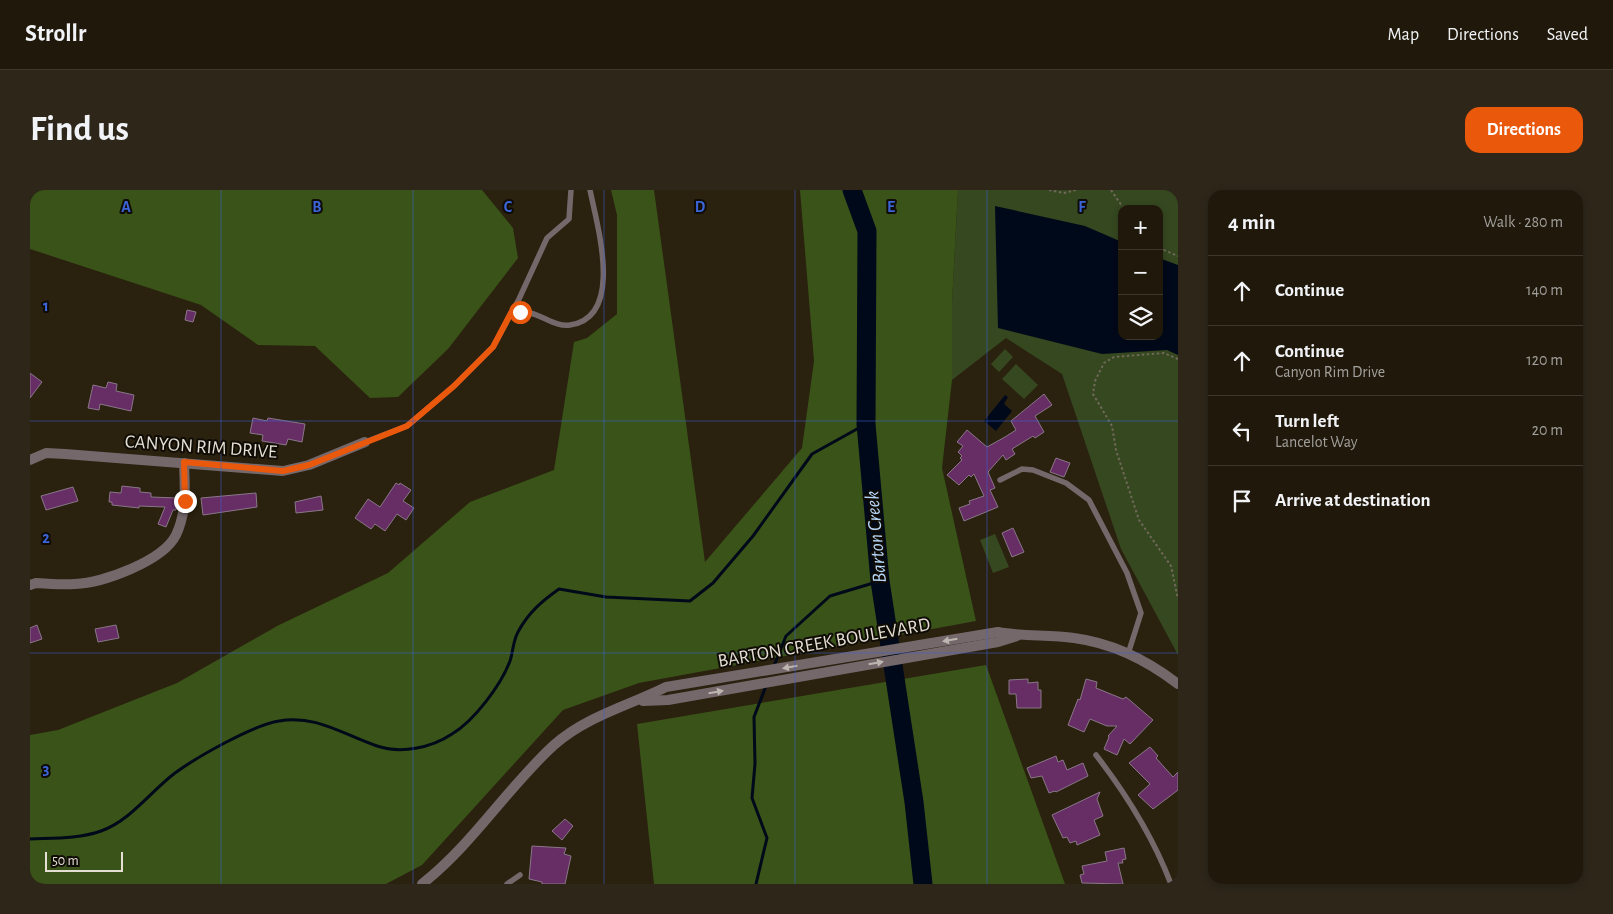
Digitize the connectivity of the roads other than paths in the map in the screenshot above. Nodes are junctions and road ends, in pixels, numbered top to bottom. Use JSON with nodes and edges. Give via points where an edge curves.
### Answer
{"nodes":[{"id":1,"x":571,"y":190,"type":"edge"},
{"id":2,"x":590,"y":190,"type":"edge"},
{"id":3,"x":511,"y":313,"type":"junction"},
{"id":4,"x":365,"y":442,"type":"joint"},
{"id":5,"x":30,"y":460,"type":"edge"},
{"id":6,"x":184,"y":462,"type":"junction"},
{"id":7,"x":1000,"y":480,"type":"dead end"},
{"id":8,"x":30,"y":585,"type":"edge"},
{"id":9,"x":998,"y":637,"type":"junction"},
{"id":10,"x":1128,"y":654,"type":"junction"},
{"id":11,"x":1178,"y":684,"type":"edge"},
{"id":12,"x":638,"y":701,"type":"junction"},
{"id":13,"x":1096,"y":755,"type":"dead end"},
{"id":14,"x":520,"y":875,"type":"dead end"},
{"id":15,"x":422,"y":884,"type":"edge"},
{"id":16,"x":507,"y":884,"type":"edge"},
{"id":17,"x":1171,"y":884,"type":"edge"}],
"edges":[{"from":1,"to":3,"type":"lane","via":[[568,219],[547,238]]},
{"from":2,"to":3,"type":"lane","via":[[604,287],[594,313],[571,325],[561,325],[528,312]]},
{"from":3,"to":4,"type":"lane","via":[[493,347],[454,386],[407,426]]},
{"from":4,"to":6,"type":"street","name":"CANYON RIM DRIVE","via":[[309,465],[283,471]]},
{"from":5,"to":6,"type":"street","name":"CANYON RIM DRIVE","via":[[46,453]]},
{"from":6,"to":8,"type":"street","via":[[185,501],[176,536],[156,556],[132,570],[96,580]]},
{"from":7,"to":10,"type":"lane","via":[[1022,469],[1033,470],[1066,483],[1089,500],[1127,573],[1141,613]]},
{"from":9,"to":10,"type":"street","name":"BARTON CREEK BOULEVARD","via":[[1044,635],[1075,638],[1098,642]]},
{"from":12,"to":9,"type":"street","name":"BARTON CREEK BOULEVARD","one_way":true,"via":[[668,700]]},
{"from":9,"to":12,"type":"street","name":"BARTON CREEK BOULEVARD","one_way":true,"via":[[666,688]]},
{"from":10,"to":11,"type":"street","name":"BARTON CREEK BOULEVARD"},
{"from":12,"to":15,"type":"street","name":"BARTON CREEK BOULEVARD","via":[[600,715],[555,745],[453,857]]},
{"from":13,"to":17,"type":"lane","via":[[1157,849]]},
{"from":14,"to":16,"type":"lane"}]}
